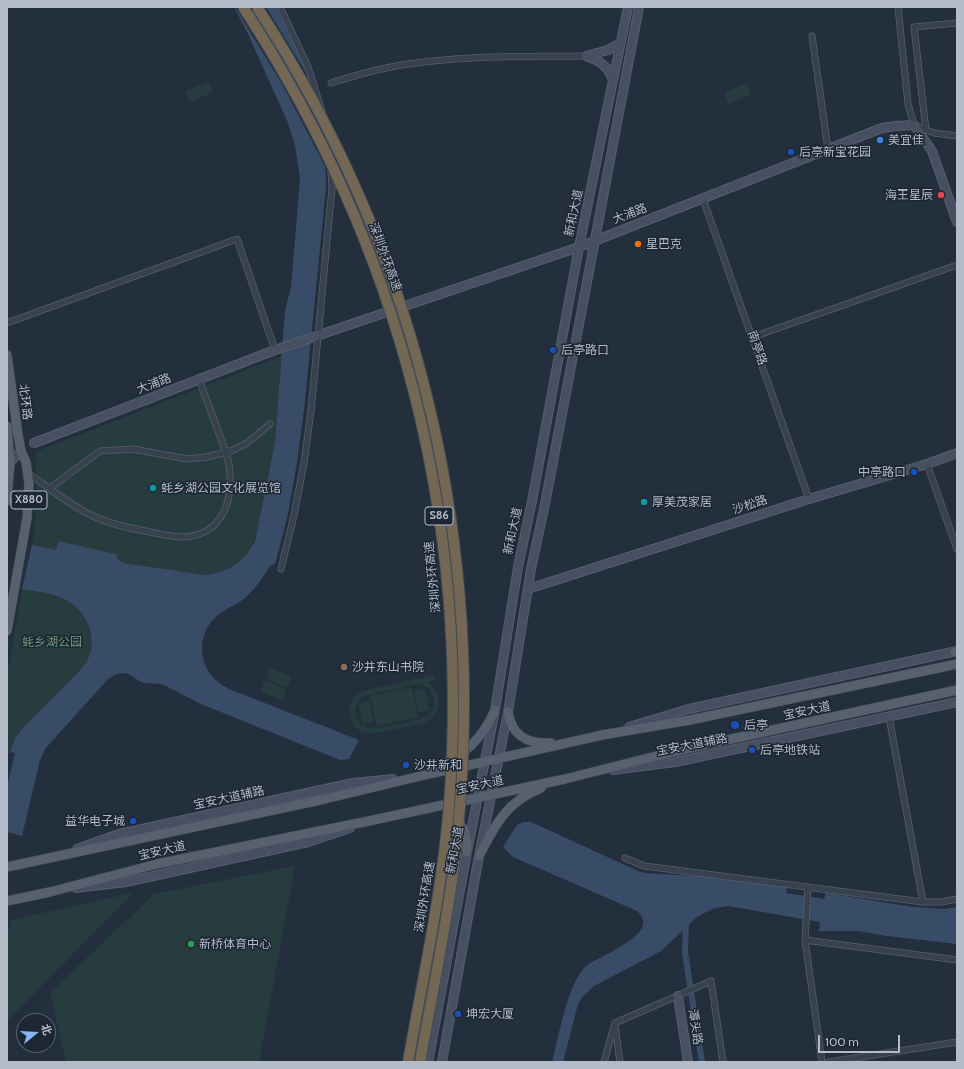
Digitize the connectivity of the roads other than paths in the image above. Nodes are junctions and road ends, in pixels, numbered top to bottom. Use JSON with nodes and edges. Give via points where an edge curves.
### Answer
{"nodes":[{"id":1,"x":243,"y":7,"type":"edge"},
{"id":2,"x":257,"y":7,"type":"edge"},
{"id":3,"x":280,"y":7,"type":"edge"},
{"id":4,"x":628,"y":7,"type":"edge"},
{"id":5,"x":639,"y":7,"type":"edge"},
{"id":6,"x":898,"y":7,"type":"edge"},
{"id":7,"x":957,"y":23,"type":"edge"},
{"id":8,"x":812,"y":36,"type":"dead end"},
{"id":9,"x":621,"y":43,"type":"junction"},
{"id":10,"x":586,"y":56,"type":"junction"},
{"id":11,"x":613,"y":80,"type":"junction"},
{"id":12,"x":331,"y":83,"type":"dead end"},
{"id":13,"x":914,"y":126,"type":"junction"},
{"id":14,"x":926,"y":130,"type":"junction"},
{"id":15,"x":957,"y":136,"type":"edge"},
{"id":16,"x":828,"y":149,"type":"junction"},
{"id":17,"x":703,"y":199,"type":"junction"},
{"id":18,"x":957,"y":222,"type":"edge"},
{"id":19,"x":594,"y":241,"type":"junction"},
{"id":20,"x":579,"y":247,"type":"junction"},
{"id":21,"x":957,"y":265,"type":"edge"},
{"id":22,"x":7,"y":323,"type":"edge"},
{"id":23,"x":314,"y":336,"type":"junction"},
{"id":24,"x":753,"y":337,"type":"junction"},
{"id":25,"x":279,"y":348,"type":"junction"},
{"id":26,"x":7,"y":355,"type":"edge"},
{"id":27,"x":199,"y":379,"type":"junction"},
{"id":28,"x":270,"y":424,"type":"dead end"},
{"id":29,"x":7,"y":426,"type":"edge"},
{"id":30,"x":34,"y":443,"type":"dead end"},
{"id":31,"x":21,"y":451,"type":"junction"},
{"id":32,"x":226,"y":452,"type":"junction"},
{"id":33,"x":957,"y":453,"type":"edge"},
{"id":34,"x":9,"y":459,"type":"edge"},
{"id":35,"x":927,"y":464,"type":"junction"},
{"id":36,"x":28,"y":473,"type":"junction"},
{"id":37,"x":50,"y":488,"type":"junction"},
{"id":38,"x":809,"y":499,"type":"junction"},
{"id":39,"x":7,"y":500,"type":"edge"},
{"id":40,"x":957,"y":549,"type":"edge"},
{"id":41,"x":281,"y":569,"type":"dead end"},
{"id":42,"x":528,"y":589,"type":"junction"},
{"id":43,"x":7,"y":631,"type":"edge"},
{"id":44,"x":956,"y":652,"type":"edge"},
{"id":45,"x":957,"y":664,"type":"edge"},
{"id":46,"x":957,"y":690,"type":"edge"},
{"id":47,"x":957,"y":702,"type":"edge"},
{"id":48,"x":495,"y":710,"type":"junction"},
{"id":49,"x":508,"y":712,"type":"junction"},
{"id":50,"x":889,"y":717,"type":"junction"},
{"id":51,"x":602,"y":735,"type":"junction"},
{"id":52,"x":572,"y":742,"type":"junction"},
{"id":53,"x":498,"y":759,"type":"junction"},
{"id":54,"x":484,"y":762,"type":"junction"},
{"id":55,"x":595,"y":773,"type":"junction"},
{"id":56,"x":422,"y":775,"type":"junction"},
{"id":57,"x":565,"y":779,"type":"junction"},
{"id":58,"x":491,"y":795,"type":"junction"},
{"id":59,"x":477,"y":798,"type":"junction"},
{"id":60,"x":429,"y":808,"type":"junction"},
{"id":61,"x":466,"y":852,"type":"junction"},
{"id":62,"x":479,"y":856,"type":"junction"},
{"id":63,"x":625,"y":858,"type":"dead end"},
{"id":64,"x":7,"y":862,"type":"edge"},
{"id":65,"x":23,"y":864,"type":"junction"},
{"id":66,"x":7,"y":867,"type":"edge"},
{"id":67,"x":808,"y":887,"type":"junction"},
{"id":68,"x":26,"y":897,"type":"junction"},
{"id":69,"x":957,"y":899,"type":"edge"},
{"id":70,"x":7,"y":901,"type":"edge"},
{"id":71,"x":923,"y":902,"type":"junction"},
{"id":72,"x":7,"y":905,"type":"edge"},
{"id":73,"x":805,"y":940,"type":"junction"},
{"id":74,"x":957,"y":960,"type":"edge"},
{"id":75,"x":678,"y":996,"type":"junction"},
{"id":76,"x":615,"y":1023,"type":"junction"},
{"id":77,"x":957,"y":1042,"type":"edge"},
{"id":78,"x":408,"y":1062,"type":"edge"},
{"id":79,"x":420,"y":1062,"type":"edge"},
{"id":80,"x":428,"y":1062,"type":"edge"},
{"id":81,"x":442,"y":1062,"type":"edge"},
{"id":82,"x":604,"y":1062,"type":"edge"},
{"id":83,"x":620,"y":1062,"type":"edge"},
{"id":84,"x":688,"y":1062,"type":"edge"},
{"id":85,"x":723,"y":1062,"type":"edge"},
{"id":86,"x":822,"y":1062,"type":"edge"},
{"id":87,"x":829,"y":1062,"type":"edge"}],
"edges":[{"from":1,"to":78,"type":"highway","name":"深圳外环高速","number":"S86","bridge":true,"via":[[289,80],[319,136],[370,250],[409,370],[436,492],[451,632],[451,775],[438,901]]},
{"from":2,"to":79,"type":"highway","name":"深圳外环高速","number":"S86","bridge":true,"via":[[329,130],[380,246],[402,306],[420,367],[447,490],[458,569],[463,640],[463,768],[450,894]]},
{"from":3,"to":23,"type":"street","via":[[313,82],[326,126],[330,157],[332,188]]},
{"from":4,"to":9,"type":"main road","name":"新和大道"},
{"from":5,"to":19,"type":"main road","name":"新和大道"},
{"from":6,"to":13,"type":"street","via":[[908,104]]},
{"from":7,"to":14,"type":"street","via":[[914,27]]},
{"from":8,"to":16,"type":"street"},
{"from":9,"to":10,"type":"main road","via":[[608,50]]},
{"from":9,"to":11,"type":"main road","name":"新和大道"},
{"from":10,"to":11,"type":"main road","via":[[605,65]]},
{"from":10,"to":12,"type":"street","via":[[423,62],[376,70]]},
{"from":11,"to":20,"type":"main road","name":"新和大道"},
{"from":13,"to":14,"type":"street","name":"大浦路"},
{"from":13,"to":16,"type":"main road","name":"大浦路","via":[[882,128]]},
{"from":13,"to":18,"type":"main road","via":[[932,151]]},
{"from":14,"to":15,"type":"street","name":"大浦路","via":[[934,134]]},
{"from":16,"to":17,"type":"main road","name":"大浦路"},
{"from":17,"to":19,"type":"main road","name":"大浦路"},
{"from":17,"to":24,"type":"street","name":"南亭路"},
{"from":19,"to":20,"type":"main road","name":"大浦路"},
{"from":19,"to":42,"type":"main road","name":"新和大道"},
{"from":20,"to":23,"type":"main road","name":"大浦路"},
{"from":20,"to":48,"type":"main road","name":"新和大道","via":[[518,567]]},
{"from":21,"to":24,"type":"street"},
{"from":22,"to":25,"type":"street","via":[[237,239]]},
{"from":23,"to":25,"type":"main road","name":"大浦路"},
{"from":23,"to":41,"type":"street","via":[[311,411],[304,463]]},
{"from":24,"to":38,"type":"street","name":"南亭路"},
{"from":25,"to":27,"type":"main road","name":"大浦路"},
{"from":26,"to":31,"type":"main road","name":"北环路","number":"X880"},
{"from":27,"to":30,"type":"main road","name":"大浦路"},
{"from":27,"to":32,"type":"street"},
{"from":28,"to":32,"type":"street","via":[[247,443]]},
{"from":29,"to":34,"type":"main road","name":"北环路","number":"X880"},
{"from":31,"to":34,"type":"main road"},
{"from":31,"to":36,"type":"main road","number":"X880"},
{"from":32,"to":37,"type":"street","via":[[187,459],[133,449],[100,451]]},
{"from":32,"to":37,"type":"street","via":[[230,473],[227,506],[215,524],[204,532],[190,536],[176,536],[113,524],[80,509]]},
{"from":33,"to":35,"type":"main road","name":"沙松路"},
{"from":34,"to":39,"type":"main road","number":"X880"},
{"from":35,"to":38,"type":"main road","name":"沙松路"},
{"from":35,"to":40,"type":"street"},
{"from":36,"to":37,"type":"street"},
{"from":36,"to":43,"type":"main road","number":"X880","via":[[29,502]]},
{"from":38,"to":42,"type":"main road","name":"沙松路"},
{"from":42,"to":49,"type":"main road","name":"新和大道"},
{"from":44,"to":51,"type":"main road","via":[[688,709]]},
{"from":45,"to":51,"type":"main road","name":"宝安大道","via":[[690,720]]},
{"from":46,"to":55,"type":"main road","name":"宝安大道","via":[[676,751]]},
{"from":47,"to":50,"type":"main road","name":"宝安大道辅路"},
{"from":48,"to":54,"type":"main road","name":"新和大道"},
{"from":48,"to":56,"type":"main road","via":[[481,735],[468,749],[453,760]]},
{"from":49,"to":52,"type":"main road","via":[[514,729],[528,740],[539,743]]},
{"from":49,"to":53,"type":"main road","name":"新和大道"},
{"from":50,"to":55,"type":"main road","name":"宝安大道辅路","via":[[675,762]]},
{"from":50,"to":71,"type":"street"},
{"from":51,"to":52,"type":"main road","name":"宝安大道"},
{"from":52,"to":53,"type":"main road","name":"宝安大道"},
{"from":53,"to":54,"type":"main road","name":"宝安大道"},
{"from":53,"to":58,"type":"main road","name":"新和大道"},
{"from":54,"to":56,"type":"main road","name":"宝安大道"},
{"from":54,"to":59,"type":"main road","name":"新和大道"},
{"from":55,"to":57,"type":"main road","name":"宝安大道"},
{"from":56,"to":65,"type":"main road","name":"宝安大道","via":[[325,799]]},
{"from":57,"to":58,"type":"main road","name":"宝安大道"},
{"from":57,"to":62,"type":"main road","via":[[528,794],[512,805],[497,823]]},
{"from":58,"to":59,"type":"main road","name":"宝安大道"},
{"from":58,"to":62,"type":"main road","name":"新和大道"},
{"from":59,"to":60,"type":"main road","name":"宝安大道"},
{"from":59,"to":61,"type":"main road","name":"新和大道"},
{"from":60,"to":61,"type":"main road","via":[[448,813],[458,821],[466,839]]},
{"from":60,"to":68,"type":"main road","name":"宝安大道","via":[[157,864]]},
{"from":61,"to":80,"type":"main road","name":"新和大道"},
{"from":62,"to":81,"type":"main road","name":"新和大道"},
{"from":63,"to":67,"type":"street","via":[[644,866]]},
{"from":64,"to":65,"type":"main road"},
{"from":65,"to":66,"type":"main road","name":"宝安大道"},
{"from":67,"to":71,"type":"street"},
{"from":67,"to":73,"type":"street"},
{"from":68,"to":70,"type":"main road","name":"宝安大道"},
{"from":68,"to":72,"type":"main road"},
{"from":69,"to":71,"type":"street"},
{"from":73,"to":74,"type":"street"},
{"from":73,"to":86,"type":"street"},
{"from":75,"to":76,"type":"street"},
{"from":75,"to":84,"type":"main road","name":"潭头路"},
{"from":75,"to":85,"type":"street","via":[[711,981]]},
{"from":76,"to":82,"type":"street"},
{"from":76,"to":83,"type":"street"},
{"from":77,"to":87,"type":"street"}]}
